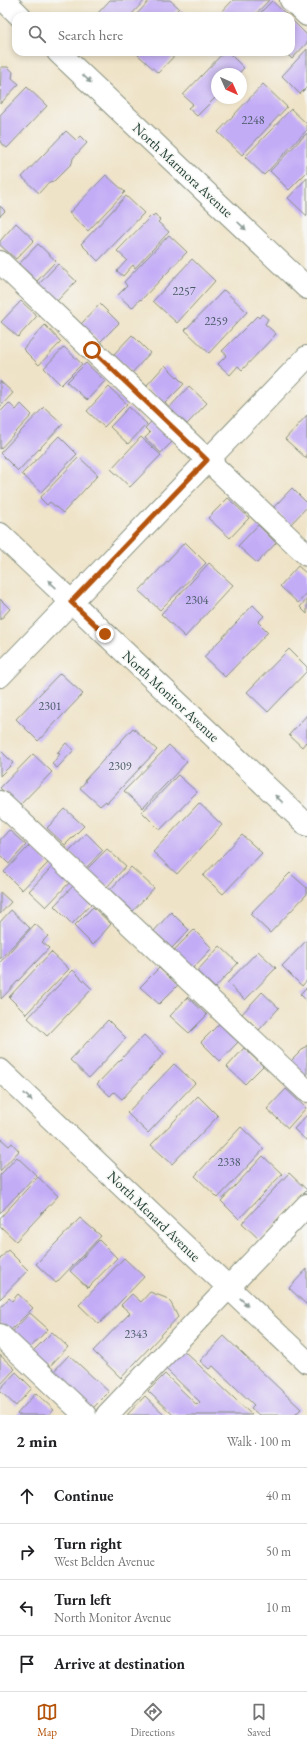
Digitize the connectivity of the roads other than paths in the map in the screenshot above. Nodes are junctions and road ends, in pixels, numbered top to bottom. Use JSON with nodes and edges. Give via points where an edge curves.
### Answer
{"nodes":[{"id":1,"x":4,"y":0,"type":"edge"},
{"id":2,"x":291,"y":0,"type":"edge"},
{"id":3,"x":16,"y":12,"type":"edge"},
{"id":4,"x":307,"y":15,"type":"edge"},
{"id":5,"x":62,"y":56,"type":"edge"},
{"id":6,"x":0,"y":262,"type":"edge"},
{"id":7,"x":307,"y":288,"type":"edge"},
{"id":8,"x":307,"y":357,"type":"edge"},
{"id":9,"x":207,"y":460,"type":"junction"},
{"id":10,"x":0,"y":534,"type":"edge"},
{"id":11,"x":307,"y":555,"type":"edge"},
{"id":12,"x":71,"y":602,"type":"junction"},
{"id":13,"x":0,"y":676,"type":"edge"},
{"id":14,"x":0,"y":802,"type":"edge"},
{"id":15,"x":307,"y":825,"type":"edge"},
{"id":16,"x":0,"y":1070,"type":"edge"},
{"id":17,"x":307,"y":1091,"type":"edge"},
{"id":18,"x":307,"y":1205,"type":"edge"},
{"id":19,"x":228,"y":1287,"type":"junction"},
{"id":20,"x":0,"y":1335,"type":"edge"},
{"id":21,"x":307,"y":1362,"type":"edge"},
{"id":22,"x":85,"y":1415,"type":"edge"},
{"id":23,"x":107,"y":1415,"type":"edge"}],
"edges":[{"from":1,"to":3,"type":"street"},
{"from":2,"to":4,"type":"street"},
{"from":5,"to":7,"type":"street","name":"North Marmora Avenue","one_way":true},
{"from":6,"to":9,"type":"street"},
{"from":8,"to":9,"type":"street"},
{"from":9,"to":11,"type":"street"},
{"from":9,"to":12,"type":"street"},
{"from":12,"to":10,"type":"street","name":"North Monitor Avenue","one_way":true},
{"from":12,"to":13,"type":"street"},
{"from":15,"to":12,"type":"street","name":"North Monitor Avenue","one_way":true},
{"from":14,"to":17,"type":"street"},
{"from":16,"to":19,"type":"street","name":"North Menard Avenue","one_way":true},
{"from":18,"to":19,"type":"street"},
{"from":19,"to":21,"type":"street","name":"North Menard Avenue","one_way":true},
{"from":19,"to":23,"type":"street"},
{"from":20,"to":22,"type":"street"}]}
